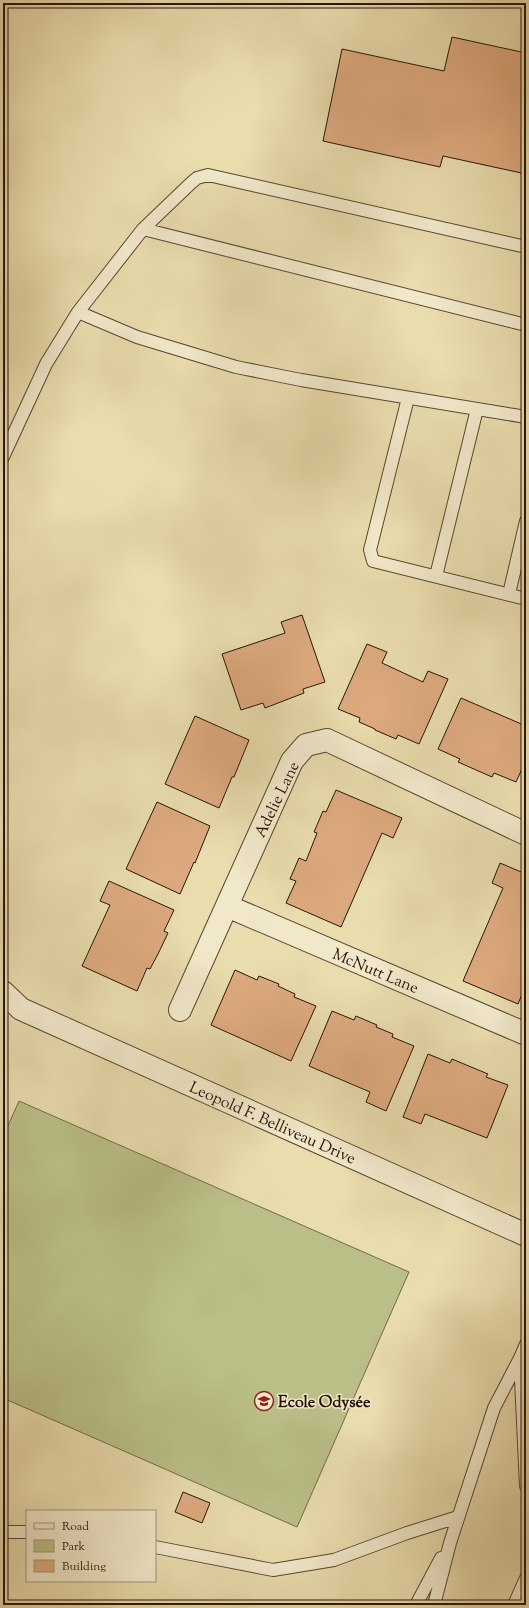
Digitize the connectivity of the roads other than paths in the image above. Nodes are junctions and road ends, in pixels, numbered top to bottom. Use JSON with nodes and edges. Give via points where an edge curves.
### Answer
{"nodes":[{"id":1,"x":143,"y":229,"type":"junction"},
{"id":2,"x":526,"y":247,"type":"edge"},
{"id":3,"x":78,"y":312,"type":"junction"},
{"id":4,"x":526,"y":325,"type":"edge"},
{"id":5,"x":408,"y":398,"type":"junction"},
{"id":6,"x":477,"y":409,"type":"junction"},
{"id":7,"x":526,"y":417,"type":"edge"},
{"id":8,"x":3,"y":457,"type":"edge"},
{"id":9,"x":526,"y":522,"type":"edge"},
{"id":10,"x":436,"y":576,"type":"junction"},
{"id":11,"x":509,"y":594,"type":"junction"},
{"id":12,"x":526,"y":599,"type":"edge"},
{"id":13,"x":526,"y":834,"type":"edge"},
{"id":14,"x":227,"y":906,"type":"junction"},
{"id":15,"x":3,"y":992,"type":"edge"},
{"id":16,"x":12,"y":1009,"type":"edge"},
{"id":17,"x":180,"y":1010,"type":"dead end"},
{"id":18,"x":526,"y":1034,"type":"edge"},
{"id":19,"x":526,"y":1235,"type":"edge"},
{"id":20,"x":526,"y":1344,"type":"edge"},
{"id":21,"x":523,"y":1360,"type":"edge"},
{"id":22,"x":526,"y":1486,"type":"edge"},
{"id":23,"x":458,"y":1517,"type":"junction"},
{"id":24,"x":3,"y":1532,"type":"edge"},
{"id":25,"x":26,"y":1532,"type":"edge"},
{"id":26,"x":450,"y":1543,"type":"junction"},
{"id":27,"x":156,"y":1547,"type":"edge"},
{"id":28,"x":526,"y":1578,"type":"edge"},
{"id":29,"x":416,"y":1605,"type":"edge"},
{"id":30,"x":434,"y":1605,"type":"edge"},
{"id":31,"x":514,"y":1605,"type":"edge"}],
"edges":[{"from":1,"to":2,"type":"lane","via":[[197,178],[208,175]]},
{"from":1,"to":3,"type":"lane"},
{"from":1,"to":4,"type":"lane"},
{"from":3,"to":5,"type":"lane","via":[[137,337],[236,367]]},
{"from":3,"to":8,"type":"lane","via":[[46,364]]},
{"from":5,"to":6,"type":"lane"},
{"from":5,"to":10,"type":"lane","via":[[370,550],[373,561]]},
{"from":6,"to":7,"type":"lane"},
{"from":6,"to":10,"type":"lane"},
{"from":9,"to":11,"type":"lane"},
{"from":10,"to":11,"type":"lane"},
{"from":11,"to":12,"type":"lane"},
{"from":13,"to":14,"type":"street","name":"Adelie Lane","via":[[327,740],[306,746],[292,761]]},
{"from":14,"to":17,"type":"street","name":"Adelie Lane"},
{"from":14,"to":18,"type":"street","name":"McNutt Lane"},
{"from":15,"to":16,"type":"street","name":"Leopold F. Belliveau Drive"},
{"from":16,"to":19,"type":"street","name":"Leopold F. Belliveau Drive"},
{"from":20,"to":21,"type":"lane"},
{"from":21,"to":22,"type":"lane"},
{"from":21,"to":23,"type":"lane","via":[[494,1408]]},
{"from":23,"to":26,"type":"lane"},
{"from":23,"to":27,"type":"lane","via":[[334,1560],[273,1570]]},
{"from":24,"to":25,"type":"lane"},
{"from":26,"to":29,"type":"lane"},
{"from":26,"to":30,"type":"lane"},
{"from":28,"to":31,"type":"lane"}]}
